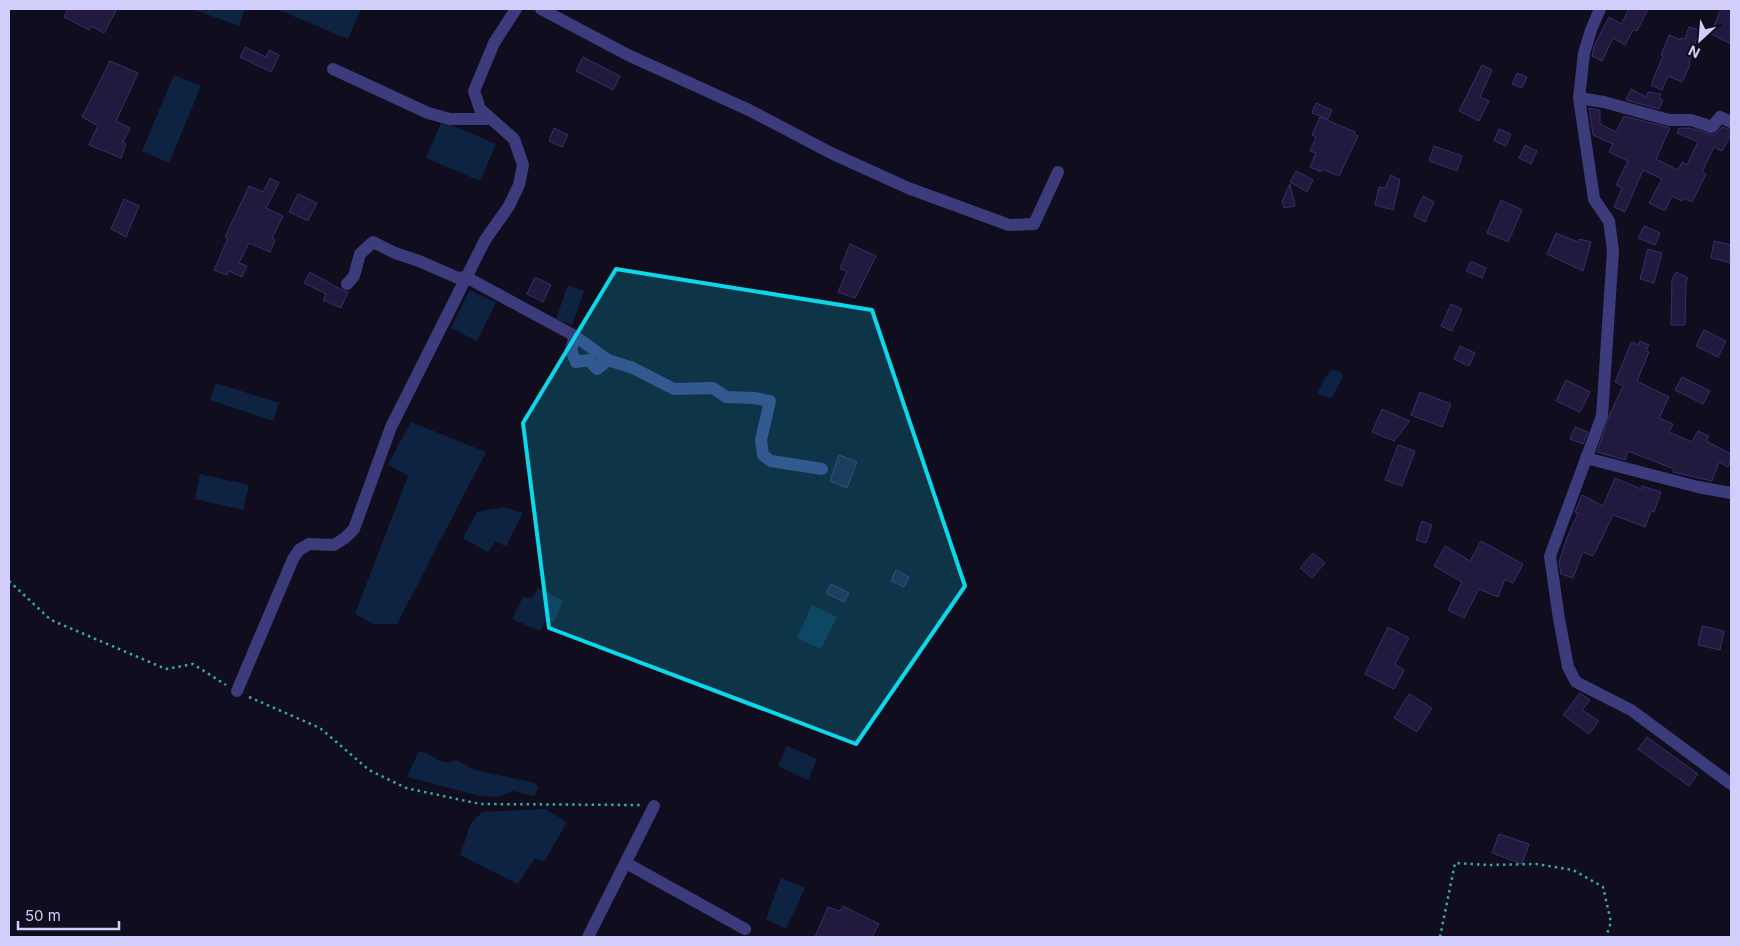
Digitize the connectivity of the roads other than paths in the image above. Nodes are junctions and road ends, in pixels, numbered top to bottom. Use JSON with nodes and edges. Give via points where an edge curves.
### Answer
{"nodes":[{"id":1,"x":516,"y":9,"type":"edge"},
{"id":2,"x":541,"y":9,"type":"edge"},
{"id":3,"x":1600,"y":9,"type":"edge"},
{"id":4,"x":333,"y":69,"type":"dead end"},
{"id":5,"x":1579,"y":98,"type":"junction"},
{"id":6,"x":490,"y":119,"type":"junction"},
{"id":7,"x":1731,"y":122,"type":"edge"},
{"id":8,"x":1058,"y":172,"type":"dead end"},
{"id":9,"x":466,"y":277,"type":"junction"},
{"id":10,"x":346,"y":284,"type":"dead end"},
{"id":11,"x":575,"y":336,"type":"junction"},
{"id":12,"x":608,"y":360,"type":"junction"},
{"id":13,"x":1586,"y":458,"type":"junction"},
{"id":14,"x":822,"y":469,"type":"dead end"},
{"id":15,"x":1731,"y":493,"type":"edge"},
{"id":16,"x":236,"y":691,"type":"road end"},
{"id":17,"x":1731,"y":784,"type":"edge"},
{"id":18,"x":654,"y":806,"type":"road end"},
{"id":19,"x":626,"y":863,"type":"junction"},
{"id":20,"x":746,"y":929,"type":"dead end"},
{"id":21,"x":588,"y":937,"type":"edge"}],
"edges":[{"from":1,"to":6,"type":"street","via":[[494,43],[474,91],[480,109]]},
{"from":2,"to":8,"type":"street","via":[[628,55],[749,110],[848,161],[908,188],[1009,225],[1034,224]]},
{"from":3,"to":5,"type":"street","via":[[1584,53]]},
{"from":4,"to":6,"type":"street","via":[[428,113],[450,119]]},
{"from":5,"to":7,"type":"street","via":[[1712,127],[1720,117]]},
{"from":5,"to":13,"type":"street","via":[[1594,199],[1609,221],[1613,250],[1602,416]]},
{"from":6,"to":9,"type":"street","via":[[514,139],[523,165],[519,185],[509,206],[485,240]]},
{"from":9,"to":10,"type":"street","via":[[458,278],[373,242],[360,254],[354,276]]},
{"from":9,"to":11,"type":"street"},
{"from":9,"to":16,"type":"street","via":[[391,427],[354,528],[334,545],[309,544],[293,559]]},
{"from":11,"to":12,"type":"street"},
{"from":11,"to":12,"type":"street","via":[[571,350],[576,362],[589,360],[597,369]]},
{"from":12,"to":14,"type":"street","via":[[633,368],[674,389],[713,388],[726,397],[770,401],[761,440],[763,455],[771,461]]},
{"from":13,"to":15,"type":"street"},
{"from":13,"to":17,"type":"street","via":[[1550,556],[1568,667],[1576,682],[1631,710]]},
{"from":18,"to":19,"type":"street"},
{"from":19,"to":20,"type":"street"},
{"from":19,"to":21,"type":"street"}]}
